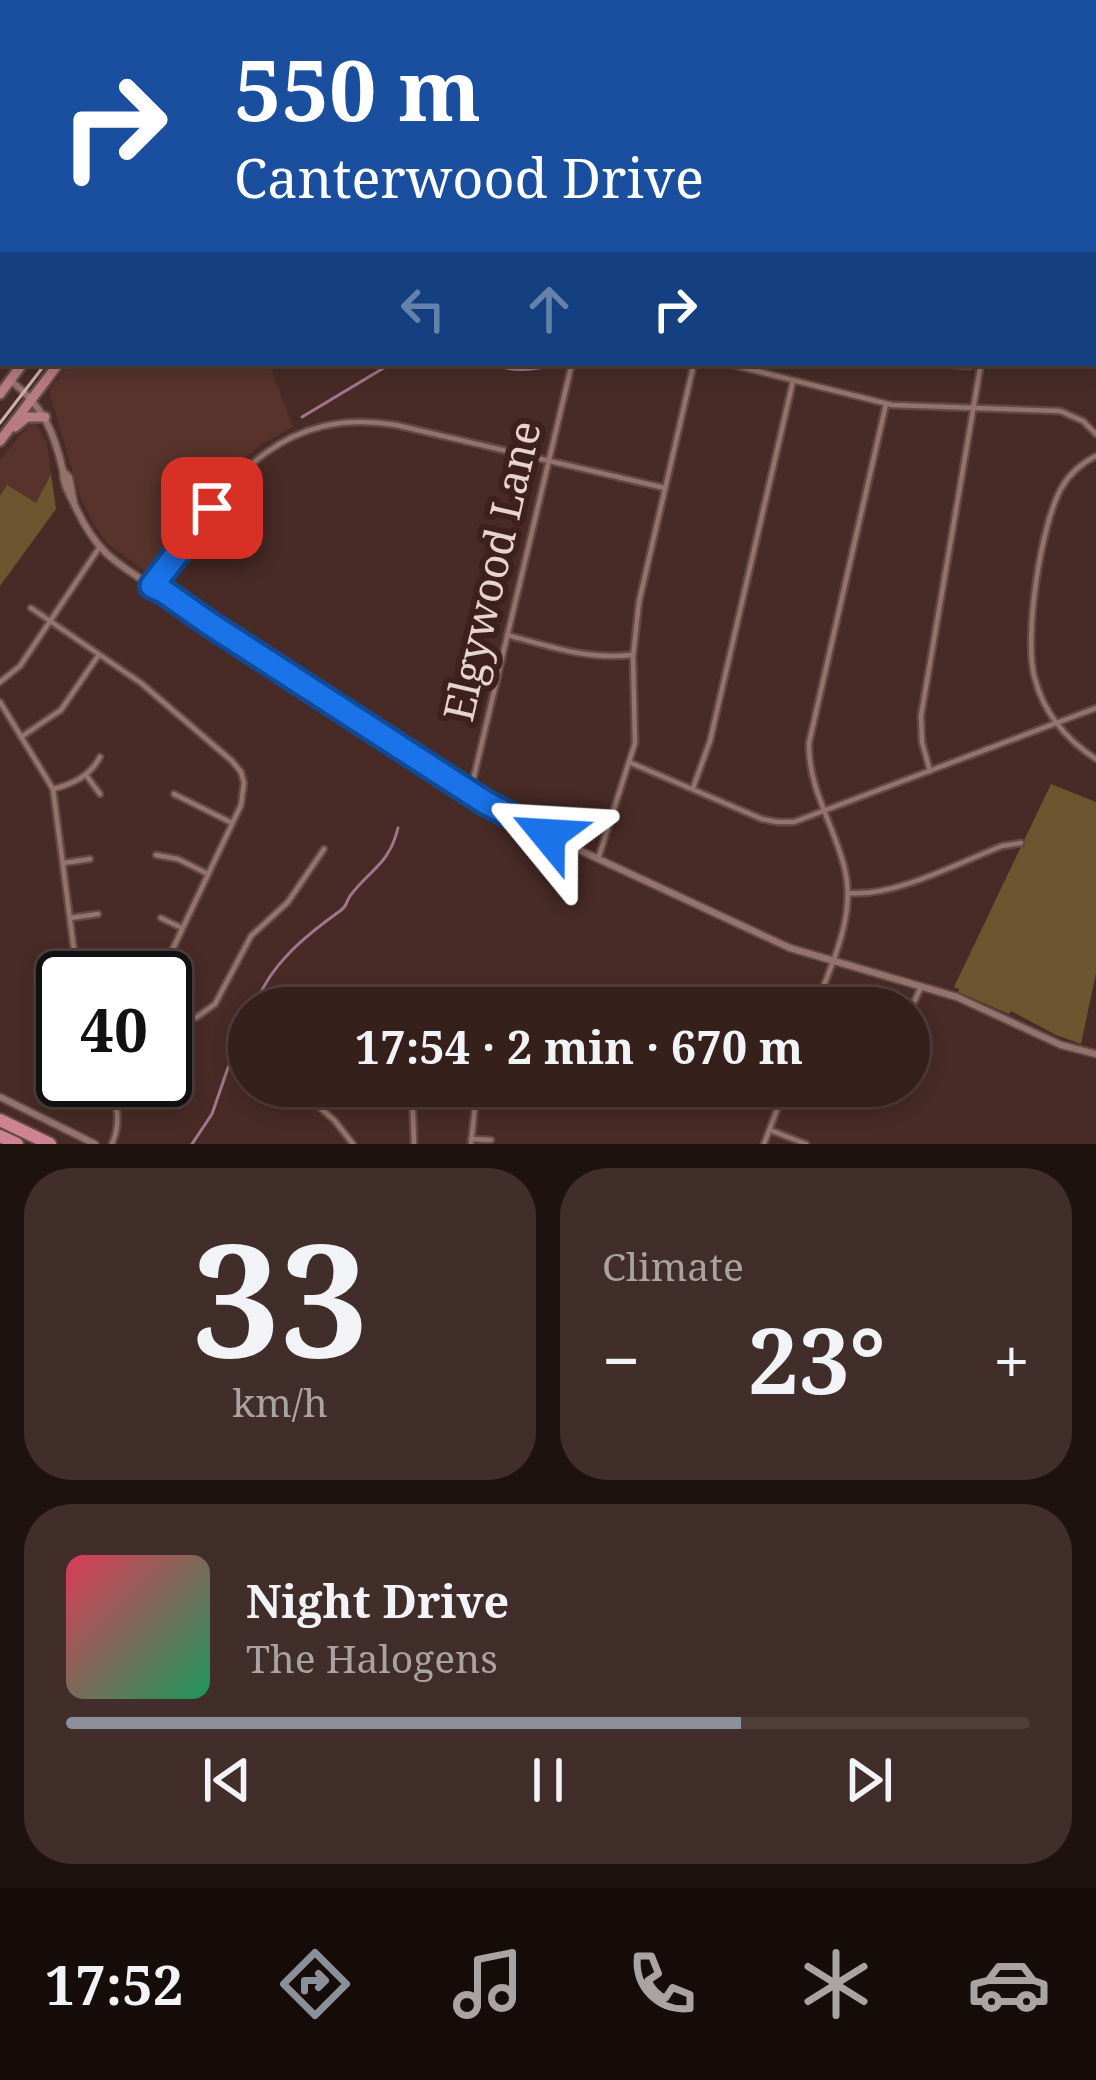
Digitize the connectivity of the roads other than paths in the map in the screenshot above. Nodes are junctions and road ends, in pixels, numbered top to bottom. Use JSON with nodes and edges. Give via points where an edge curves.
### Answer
{"nodes":[{"id":1,"x":21,"y":366,"type":"edge"},
{"id":2,"x":57,"y":366,"type":"edge"},
{"id":3,"x":571,"y":366,"type":"edge"},
{"id":4,"x":693,"y":366,"type":"edge"},
{"id":5,"x":736,"y":366,"type":"edge"},
{"id":6,"x":981,"y":366,"type":"edge"},
{"id":7,"x":10,"y":380,"type":"junction"},
{"id":8,"x":794,"y":380,"type":"junction"},
{"id":9,"x":0,"y":394,"type":"edge"},
{"id":10,"x":32,"y":399,"type":"junction"},
{"id":11,"x":886,"y":404,"type":"junction"},
{"id":12,"x":974,"y":408,"type":"junction"},
{"id":13,"x":45,"y":417,"type":"junction"},
{"id":14,"x":1096,"y":434,"type":"edge"},
{"id":15,"x":3,"y":437,"type":"edge"},
{"id":16,"x":1096,"y":455,"type":"edge"},
{"id":17,"x":548,"y":461,"type":"junction"},
{"id":18,"x":665,"y":488,"type":"junction"},
{"id":19,"x":99,"y":548,"type":"junction"},
{"id":20,"x":152,"y":586,"type":"junction"},
{"id":21,"x":31,"y":608,"type":"dead end"},
{"id":22,"x":49,"y":620,"type":"junction"},
{"id":23,"x":507,"y":635,"type":"junction"},
{"id":24,"x":633,"y":654,"type":"junction"},
{"id":25,"x":99,"y":655,"type":"junction"},
{"id":26,"x":0,"y":682,"type":"edge"},
{"id":27,"x":0,"y":702,"type":"edge"},
{"id":28,"x":1096,"y":707,"type":"edge"},
{"id":29,"x":1056,"y":723,"type":"junction"},
{"id":30,"x":21,"y":737,"type":"junction"},
{"id":31,"x":100,"y":757,"type":"dead end"},
{"id":32,"x":1096,"y":759,"type":"edge"},
{"id":33,"x":630,"y":763,"type":"junction"},
{"id":34,"x":930,"y":772,"type":"junction"},
{"id":35,"x":86,"y":775,"type":"junction"},
{"id":36,"x":52,"y":789,"type":"junction"},
{"id":37,"x":693,"y":790,"type":"junction"},
{"id":38,"x":470,"y":793,"type":"junction"},
{"id":39,"x":100,"y":794,"type":"dead end"},
{"id":40,"x":174,"y":794,"type":"dead end"},
{"id":41,"x":824,"y":813,"type":"junction"},
{"id":42,"x":232,"y":823,"type":"junction"},
{"id":43,"x":1021,"y":843,"type":"dead end"},
{"id":44,"x":325,"y":849,"type":"dead end"},
{"id":45,"x":156,"y":855,"type":"dead end"},
{"id":46,"x":90,"y":859,"type":"dead end"},
{"id":47,"x":598,"y":859,"type":"junction"},
{"id":48,"x":64,"y":863,"type":"junction"},
{"id":49,"x":208,"y":874,"type":"junction"},
{"id":50,"x":848,"y":892,"type":"junction"},
{"id":51,"x":98,"y":914,"type":"dead end"},
{"id":52,"x":70,"y":918,"type":"junction"},
{"id":53,"x":161,"y":918,"type":"dead end"},
{"id":54,"x":182,"y":928,"type":"junction"},
{"id":55,"x":74,"y":951,"type":"edge"},
{"id":56,"x":171,"y":951,"type":"edge"},
{"id":57,"x":832,"y":962,"type":"junction"},
{"id":58,"x":823,"y":987,"type":"edge"},
{"id":59,"x":920,"y":987,"type":"edge"},
{"id":60,"x":930,"y":990,"type":"edge"},
{"id":61,"x":192,"y":1018,"type":"edge"},
{"id":62,"x":1096,"y":1054,"type":"edge"},
{"id":63,"x":0,"y":1097,"type":"edge"},
{"id":64,"x":116,"y":1107,"type":"edge"},
{"id":65,"x":320,"y":1107,"type":"edge"},
{"id":66,"x":326,"y":1107,"type":"edge"},
{"id":67,"x":413,"y":1107,"type":"edge"},
{"id":68,"x":475,"y":1107,"type":"dead end"},
{"id":69,"x":778,"y":1107,"type":"edge"},
{"id":70,"x":323,"y":1110,"type":"junction"},
{"id":71,"x":0,"y":1120,"type":"edge"},
{"id":72,"x":770,"y":1130,"type":"junction"},
{"id":73,"x":0,"y":1136,"type":"edge"},
{"id":74,"x":491,"y":1140,"type":"dead end"},
{"id":75,"x":471,"y":1141,"type":"edge"},
{"id":76,"x":17,"y":1144,"type":"edge"},
{"id":77,"x":50,"y":1144,"type":"edge"},
{"id":78,"x":95,"y":1144,"type":"edge"},
{"id":79,"x":112,"y":1144,"type":"edge"},
{"id":80,"x":352,"y":1144,"type":"edge"},
{"id":81,"x":414,"y":1144,"type":"edge"},
{"id":82,"x":764,"y":1144,"type":"edge"},
{"id":83,"x":806,"y":1144,"type":"edge"}],
"edges":[{"from":1,"to":7,"type":"main road"},
{"from":2,"to":10,"type":"main road"},
{"from":3,"to":17,"type":"street","name":"Elgywood Lane"},
{"from":4,"to":18,"type":"street"},
{"from":5,"to":8,"type":"street"},
{"from":6,"to":12,"type":"street"},
{"from":7,"to":9,"type":"main road"},
{"from":7,"to":10,"type":"street"},
{"from":8,"to":11,"type":"street"},
{"from":8,"to":37,"type":"street"},
{"from":10,"to":13,"type":"street"},
{"from":10,"to":15,"type":"main road"},
{"from":11,"to":12,"type":"street"},
{"from":11,"to":41,"type":"street","via":[[812,728],[811,773]]},
{"from":12,"to":14,"type":"street","via":[[1060,411]]},
{"from":12,"to":34,"type":"street","via":[[921,716]]},
{"from":13,"to":15,"type":"main road","via":[[27,417]]},
{"from":13,"to":19,"type":"street","via":[[82,525]]},
{"from":16,"to":29,"type":"street","via":[[1067,478],[1054,504],[1032,610],[1031,663]]},
{"from":17,"to":18,"type":"street"},
{"from":17,"to":20,"type":"street","via":[[384,423],[315,428],[243,470]]},
{"from":17,"to":23,"type":"street","name":"Elgywood Lane"},
{"from":18,"to":24,"type":"street"},
{"from":19,"to":20,"type":"street"},
{"from":19,"to":22,"type":"street"},
{"from":20,"to":38,"type":"street"},
{"from":21,"to":22,"type":"street"},
{"from":22,"to":25,"type":"street"},
{"from":22,"to":26,"type":"street"},
{"from":23,"to":24,"type":"street","via":[[595,657]]},
{"from":23,"to":38,"type":"street","name":"Elgywood Lane"},
{"from":24,"to":33,"type":"street"},
{"from":25,"to":30,"type":"street","via":[[62,710]]},
{"from":25,"to":42,"type":"street","via":[[237,767],[244,795]]},
{"from":27,"to":30,"type":"street"},
{"from":28,"to":29,"type":"street"},
{"from":29,"to":32,"type":"street"},
{"from":29,"to":34,"type":"street"},
{"from":30,"to":36,"type":"street"},
{"from":31,"to":35,"type":"street"},
{"from":33,"to":37,"type":"street"},
{"from":33,"to":47,"type":"street"},
{"from":34,"to":41,"type":"street"},
{"from":35,"to":36,"type":"street"},
{"from":35,"to":39,"type":"street"},
{"from":36,"to":48,"type":"street"},
{"from":37,"to":41,"type":"street","via":[[777,823]]},
{"from":38,"to":47,"type":"street"},
{"from":40,"to":42,"type":"street"},
{"from":41,"to":50,"type":"street"},
{"from":42,"to":49,"type":"street"},
{"from":43,"to":50,"type":"street","via":[[879,893]]},
{"from":44,"to":61,"type":"street","via":[[288,902],[251,936],[215,1004]]},
{"from":45,"to":49,"type":"street"},
{"from":46,"to":48,"type":"street"},
{"from":47,"to":57,"type":"street"},
{"from":48,"to":52,"type":"street"},
{"from":49,"to":54,"type":"street"},
{"from":50,"to":57,"type":"street"},
{"from":51,"to":52,"type":"street"},
{"from":52,"to":55,"type":"street"},
{"from":53,"to":54,"type":"street"},
{"from":54,"to":56,"type":"street"},
{"from":57,"to":58,"type":"street"},
{"from":57,"to":59,"type":"street"},
{"from":60,"to":62,"type":"street"},
{"from":63,"to":78,"type":"street"},
{"from":64,"to":79,"type":"street"},
{"from":65,"to":70,"type":"street"},
{"from":66,"to":70,"type":"street"},
{"from":67,"to":81,"type":"street"},
{"from":68,"to":75,"type":"street"},
{"from":69,"to":72,"type":"street"},
{"from":70,"to":80,"type":"street"},
{"from":71,"to":77,"type":"highway"},
{"from":72,"to":82,"type":"street"},
{"from":72,"to":83,"type":"street"},
{"from":73,"to":76,"type":"highway"},
{"from":74,"to":75,"type":"street"}]}
